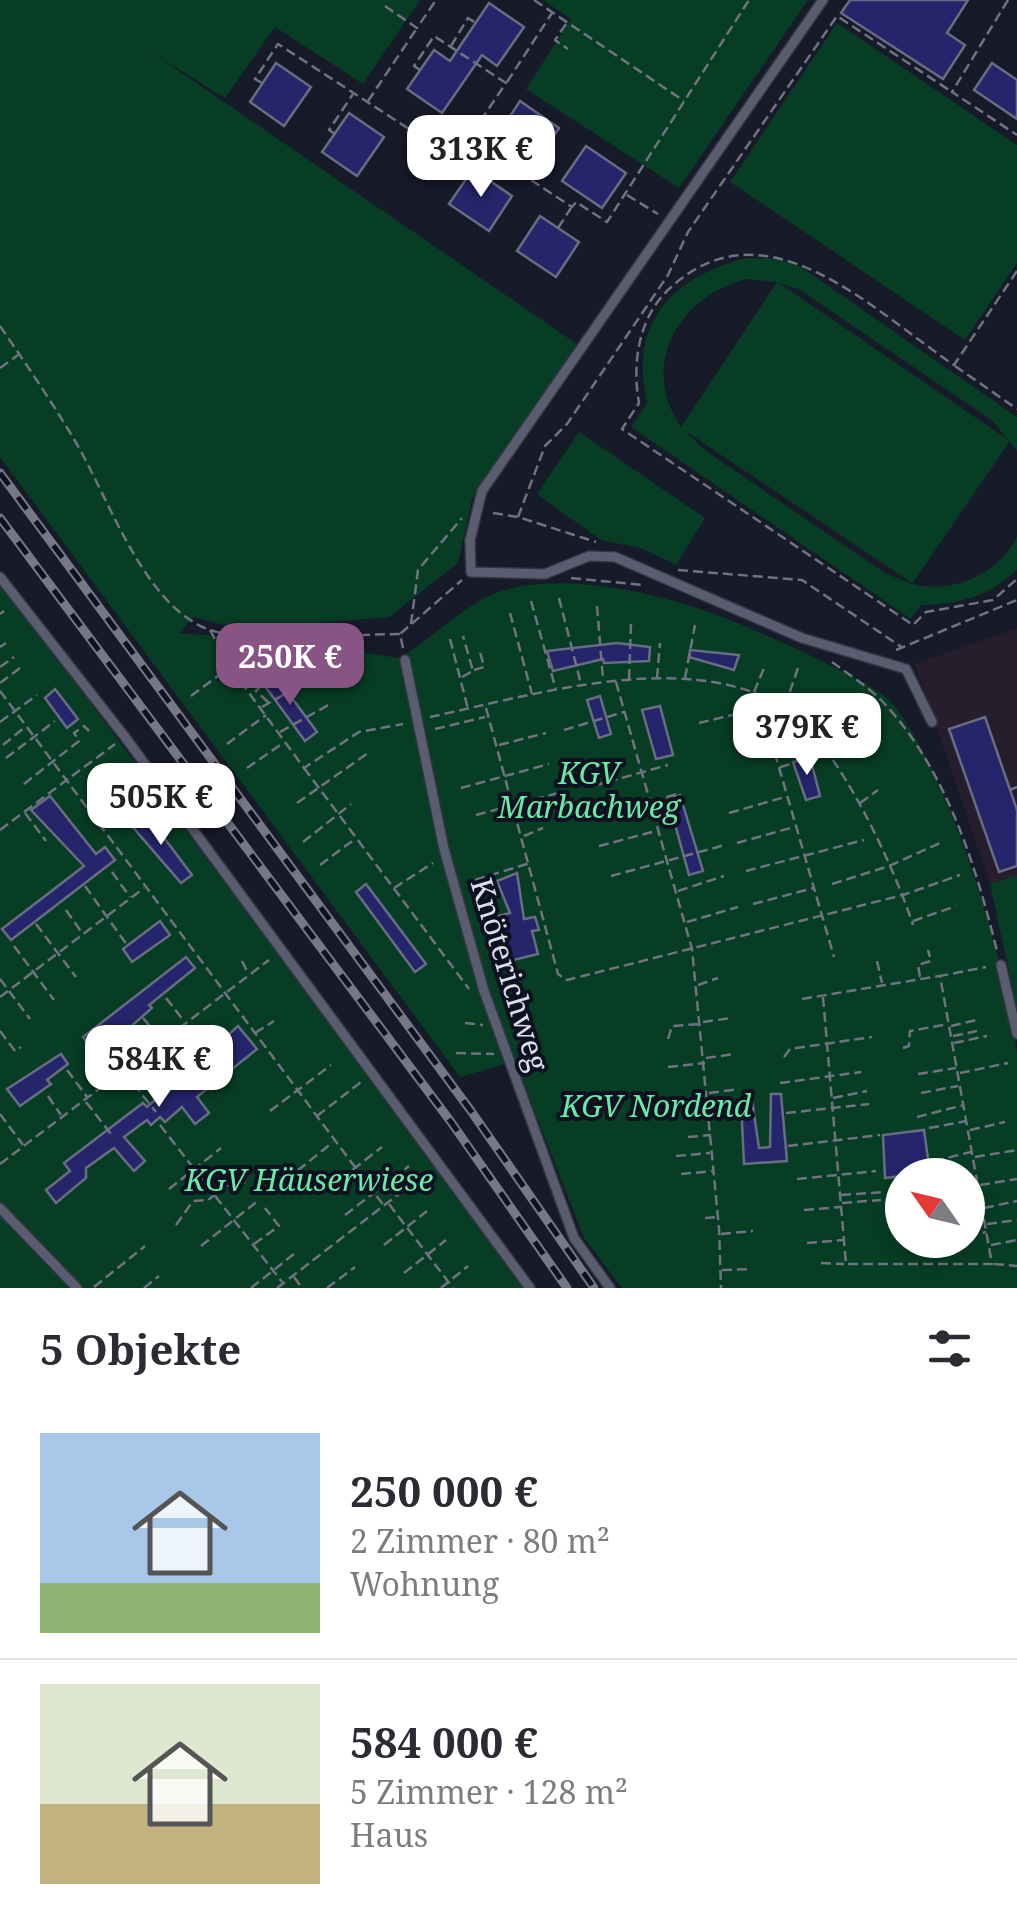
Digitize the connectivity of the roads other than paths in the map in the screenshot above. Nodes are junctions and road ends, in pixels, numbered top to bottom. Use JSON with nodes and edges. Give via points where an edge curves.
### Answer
{"nodes":[{"id":1,"x":823,"y":0,"type":"edge"},
{"id":2,"x":0,"y":577,"type":"edge"},
{"id":3,"x":405,"y":660,"type":"road end"},
{"id":4,"x":932,"y":722,"type":"dead end"},
{"id":5,"x":1001,"y":964,"type":"road end"},
{"id":6,"x":1017,"y":1034,"type":"edge"},
{"id":7,"x":0,"y":1208,"type":"edge"},
{"id":8,"x":77,"y":1288,"type":"edge"},
{"id":9,"x":530,"y":1288,"type":"edge"},
{"id":10,"x":610,"y":1288,"type":"edge"}],
"edges":[{"from":1,"to":4,"type":"lane","via":[[482,491],[470,572],[545,574],[589,556],[615,556],[802,638],[906,670]]},
{"from":2,"to":9,"type":"lane"},
{"from":3,"to":10,"type":"lane","name":"Knöterichweg","via":[[444,849],[484,991],[574,1238]]},
{"from":5,"to":6,"type":"lane"},
{"from":7,"to":8,"type":"lane"}]}
